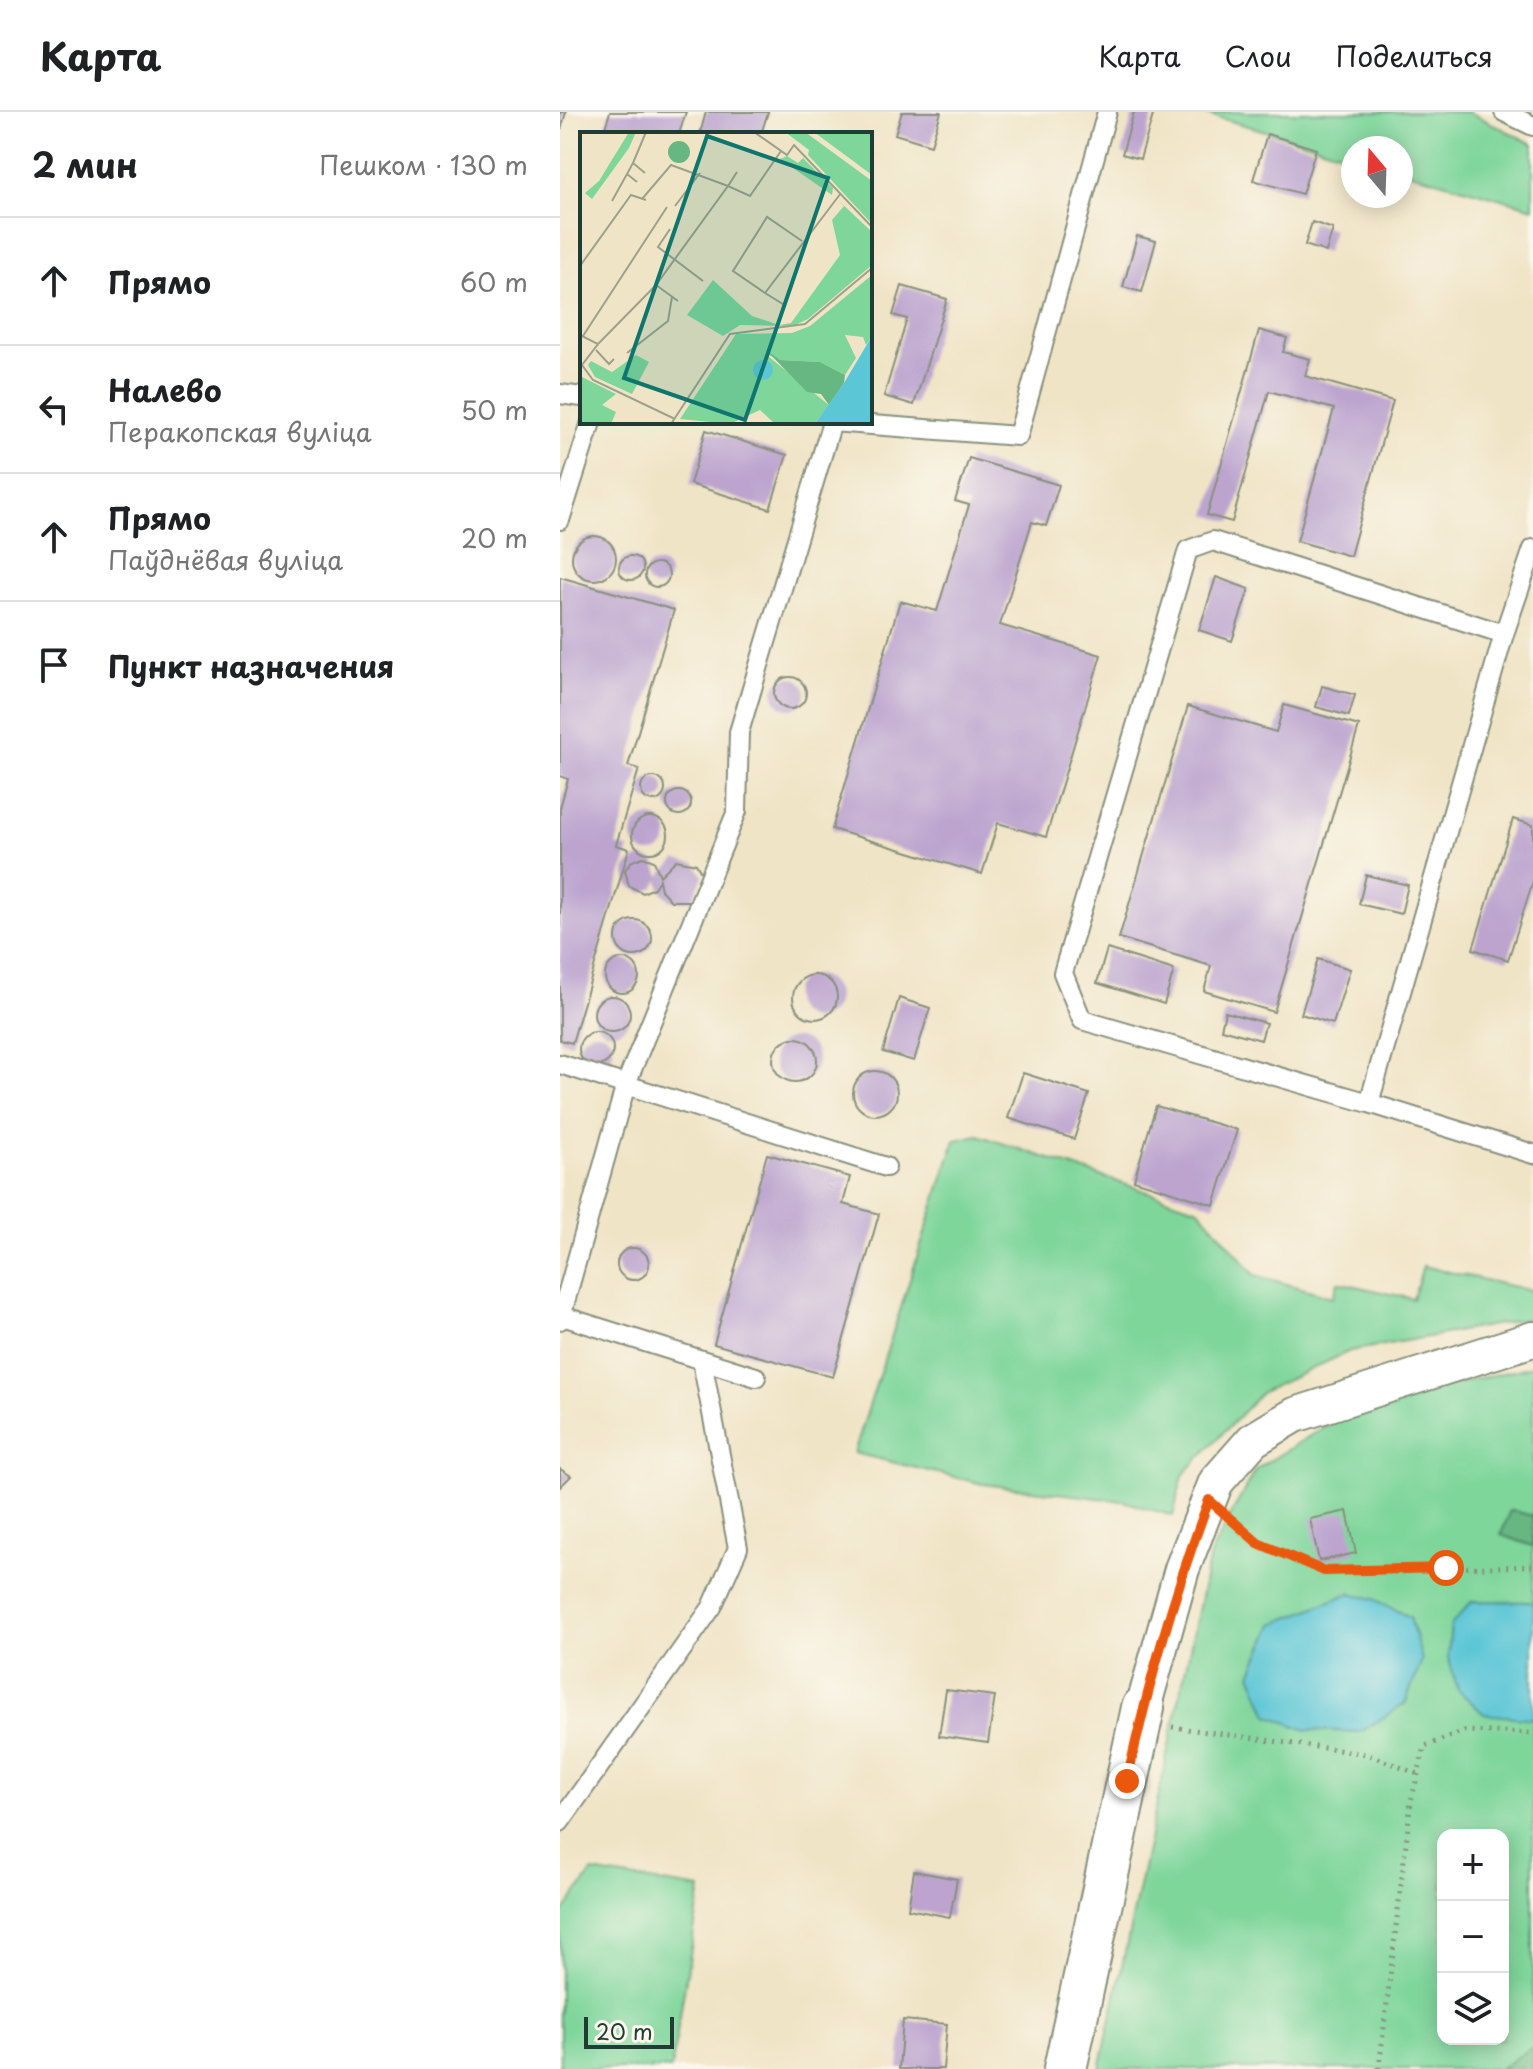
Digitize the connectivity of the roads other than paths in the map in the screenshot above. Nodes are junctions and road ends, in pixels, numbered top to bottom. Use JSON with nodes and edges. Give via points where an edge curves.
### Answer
{"nodes":[{"id":1,"x":1107,"y":112,"type":"edge"},
{"id":2,"x":1504,"y":112,"type":"edge"},
{"id":3,"x":1533,"y":126,"type":"edge"},
{"id":4,"x":560,"y":394,"type":"edge"},
{"id":5,"x":580,"y":397,"type":"edge"},
{"id":6,"x":590,"y":424,"type":"edge"},
{"id":7,"x":830,"y":424,"type":"edge"},
{"id":8,"x":858,"y":424,"type":"edge"},
{"id":9,"x":560,"y":520,"type":"edge"},
{"id":10,"x":1533,"y":549,"type":"edge"},
{"id":11,"x":1504,"y":634,"type":"junction"},
{"id":12,"x":560,"y":1064,"type":"edge"},
{"id":13,"x":626,"y":1084,"type":"junction"},
{"id":14,"x":1369,"y":1103,"type":"junction"},
{"id":15,"x":1533,"y":1154,"type":"edge"},
{"id":16,"x":886,"y":1167,"type":"dead end"},
{"id":17,"x":561,"y":1318,"type":"edge"},
{"id":18,"x":1533,"y":1339,"type":"edge"},
{"id":19,"x":702,"y":1361,"type":"junction"},
{"id":20,"x":756,"y":1377,"type":"dead end"},
{"id":21,"x":1141,"y":1716,"type":"joint"},
{"id":22,"x":560,"y":1822,"type":"edge"},
{"id":23,"x":1065,"y":2069,"type":"edge"}],
"edges":[{"from":1,"to":8,"type":"lane","via":[[1018,436]]},
{"from":2,"to":3,"type":"lane"},
{"from":4,"to":5,"type":"lane"},
{"from":6,"to":9,"type":"lane"},
{"from":7,"to":13,"type":"lane","via":[[739,732],[737,811]]},
{"from":10,"to":11,"type":"lane"},
{"from":11,"to":14,"type":"lane"},
{"from":11,"to":14,"type":"lane","via":[[1213,541],[1188,550],[1063,973],[1082,1020]]},
{"from":12,"to":13,"type":"lane"},
{"from":13,"to":16,"type":"lane"},
{"from":13,"to":17,"type":"lane"},
{"from":14,"to":15,"type":"lane"},
{"from":17,"to":19,"type":"lane"},
{"from":18,"to":21,"type":"street","via":[[1295,1415],[1253,1440],[1216,1482],[1182,1569]]},
{"from":19,"to":20,"type":"lane"},
{"from":19,"to":22,"type":"lane","via":[[738,1548],[712,1607]]},
{"from":21,"to":23,"type":"street"}]}
